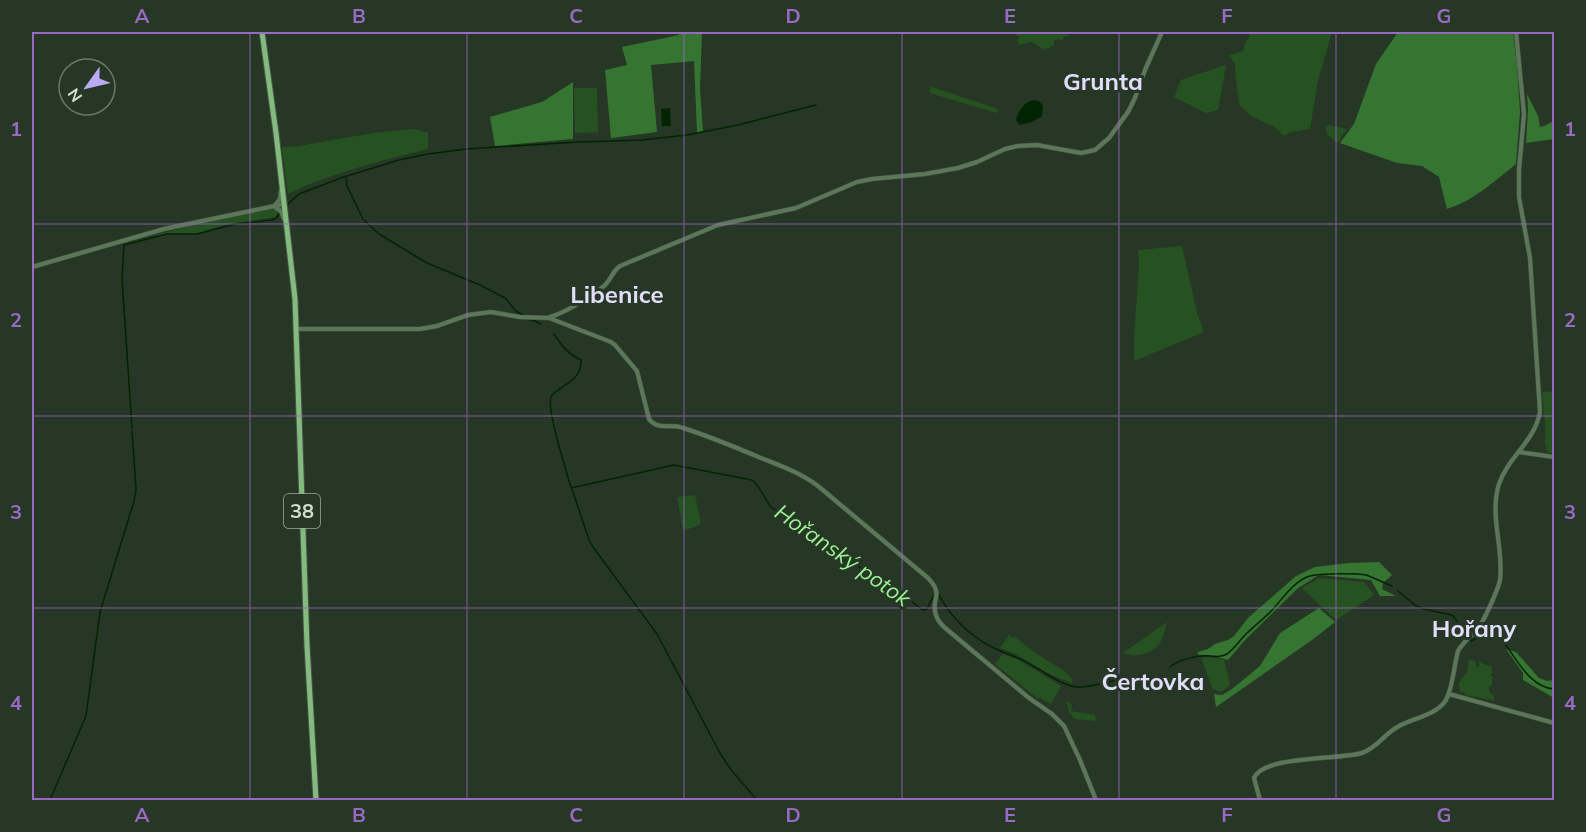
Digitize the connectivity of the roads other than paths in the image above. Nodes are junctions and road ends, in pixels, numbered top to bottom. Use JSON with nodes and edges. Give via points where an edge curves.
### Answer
{"nodes":[{"id":1,"x":262,"y":32,"type":"edge"},
{"id":2,"x":1162,"y":32,"type":"edge"},
{"id":3,"x":1516,"y":32,"type":"edge"},
{"id":4,"x":281,"y":180,"type":"junction"},
{"id":5,"x":284,"y":204,"type":"junction"},
{"id":6,"x":271,"y":207,"type":"junction"},
{"id":7,"x":287,"y":227,"type":"junction"},
{"id":8,"x":32,"y":267,"type":"edge"},
{"id":9,"x":549,"y":318,"type":"junction"},
{"id":10,"x":297,"y":329,"type":"junction"},
{"id":11,"x":1519,"y":452,"type":"junction"},
{"id":12,"x":1554,"y":458,"type":"edge"},
{"id":13,"x":1449,"y":694,"type":"junction"},
{"id":14,"x":1554,"y":723,"type":"edge"},
{"id":15,"x":316,"y":801,"type":"edge"},
{"id":16,"x":1096,"y":801,"type":"edge"},
{"id":17,"x":1260,"y":801,"type":"edge"}],
"edges":[{"from":1,"to":4,"type":"main road","number":"38"},
{"from":2,"to":9,"type":"street","via":[[1128,112],[1095,150],[1082,153],[1018,146],[958,168],[857,182],[796,208],[718,225],[619,267],[599,291]]},
{"from":3,"to":11,"type":"street","via":[[1524,114],[1519,197],[1530,258],[1540,412],[1535,430]]},
{"from":4,"to":5,"type":"main road","number":"38"},
{"from":4,"to":6,"type":"street","via":[[279,201]]},
{"from":5,"to":6,"type":"street"},
{"from":5,"to":7,"type":"main road","number":"38"},
{"from":6,"to":7,"type":"street","via":[[280,210]]},
{"from":6,"to":8,"type":"street","via":[[164,229]]},
{"from":7,"to":10,"type":"main road","number":"38"},
{"from":9,"to":10,"type":"street","via":[[491,312],[420,329]]},
{"from":9,"to":16,"type":"street","via":[[615,345],[637,371],[653,424],[680,426],[806,477],[928,578],[937,594],[934,612],[944,627],[1064,726]]},
{"from":10,"to":15,"type":"main road","number":"38"},
{"from":11,"to":12,"type":"street"},
{"from":11,"to":13,"type":"street","via":[[1503,475],[1496,499],[1499,582],[1478,629],[1461,646]]},
{"from":13,"to":14,"type":"street"},
{"from":13,"to":17,"type":"street","via":[[1441,706],[1399,725],[1364,752],[1299,760],[1261,770],[1254,782]]}]}
